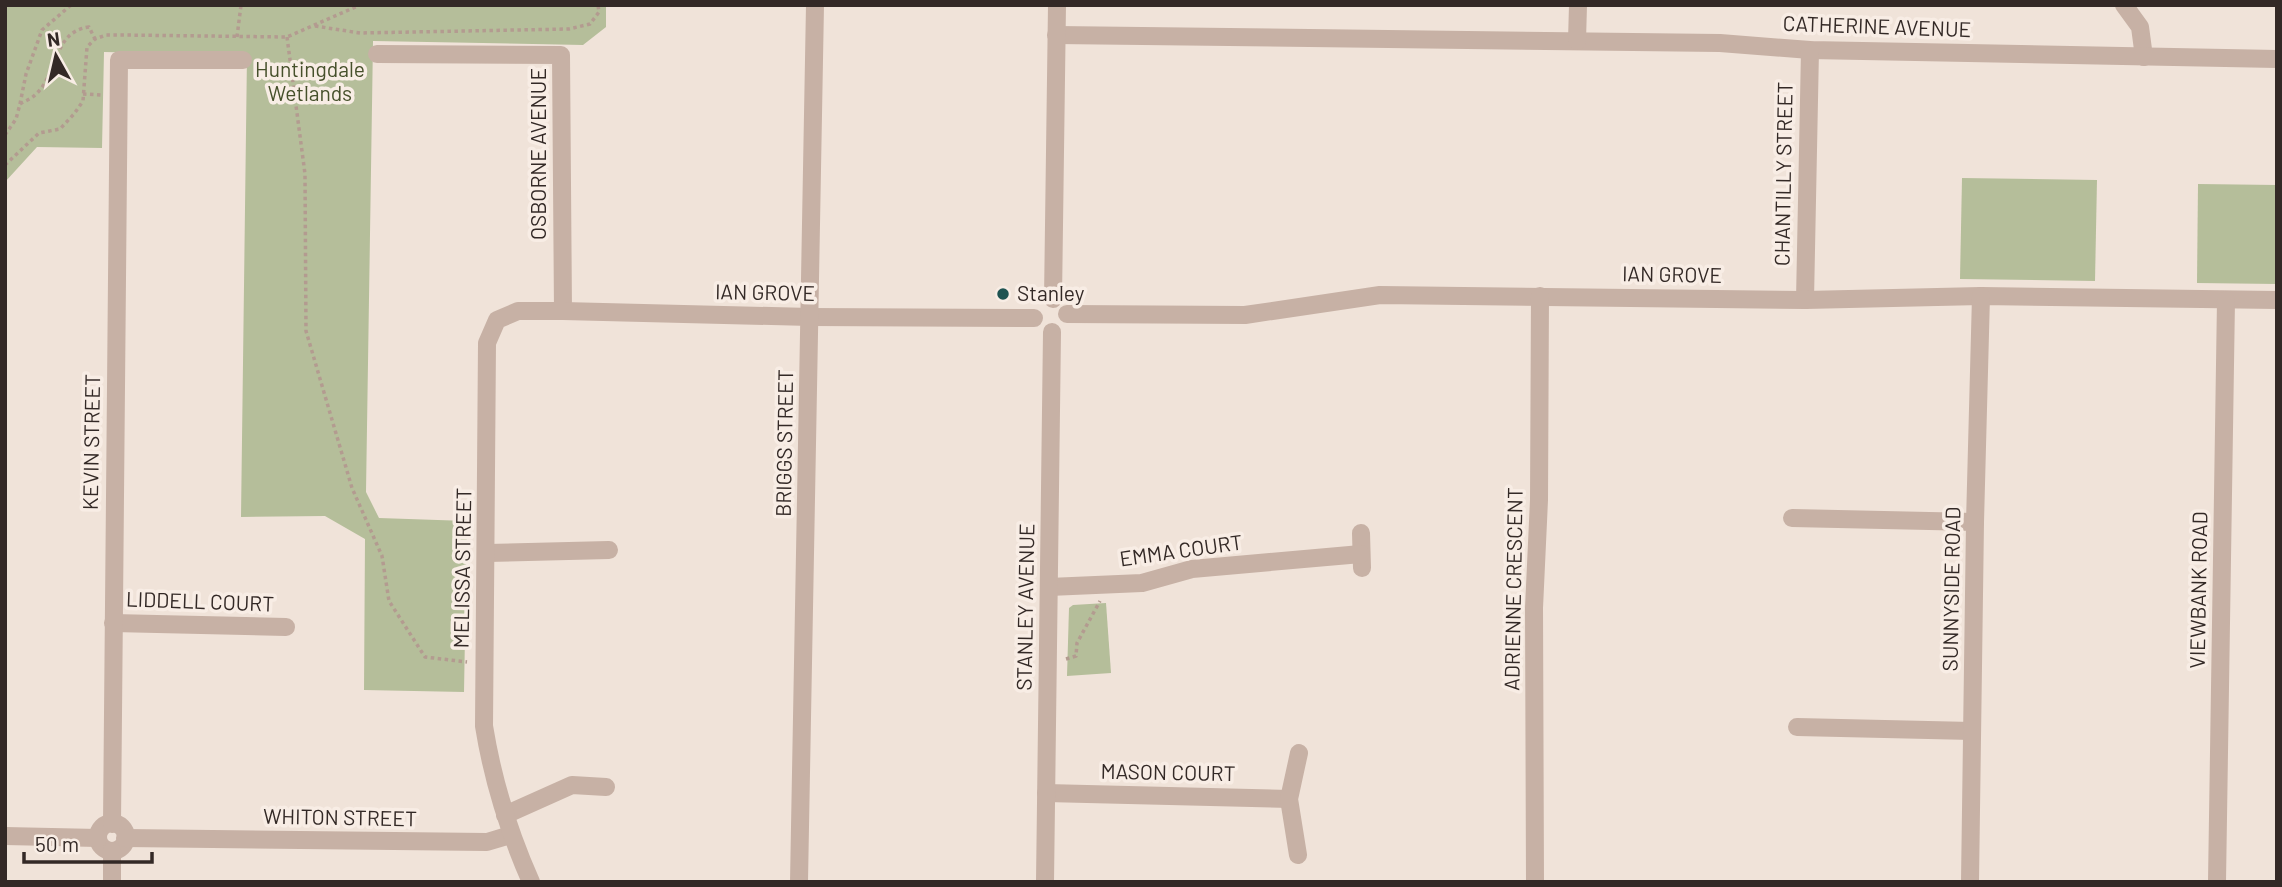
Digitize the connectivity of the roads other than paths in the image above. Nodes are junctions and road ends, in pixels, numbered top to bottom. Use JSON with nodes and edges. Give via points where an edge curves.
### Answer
{"nodes":[{"id":1,"x":815,"y":5,"type":"edge"},
{"id":2,"x":1057,"y":5,"type":"edge"},
{"id":3,"x":1578,"y":5,"type":"edge"},
{"id":4,"x":2124,"y":5,"type":"edge"},
{"id":5,"x":1056,"y":35,"type":"junction"},
{"id":6,"x":1577,"y":41,"type":"junction"},
{"id":7,"x":1810,"y":50,"type":"junction"},
{"id":8,"x":377,"y":54,"type":"dead end"},
{"id":9,"x":2144,"y":57,"type":"junction"},
{"id":10,"x":2277,"y":58,"type":"edge"},
{"id":11,"x":243,"y":60,"type":"dead end"},
{"id":12,"x":1540,"y":296,"type":"junction"},
{"id":13,"x":1981,"y":296,"type":"junction"},
{"id":14,"x":1053,"y":299,"type":"junction"},
{"id":15,"x":1805,"y":300,"type":"junction"},
{"id":16,"x":2225,"y":300,"type":"junction"},
{"id":17,"x":2277,"y":300,"type":"edge"},
{"id":18,"x":563,"y":311,"type":"junction"},
{"id":19,"x":1067,"y":314,"type":"junction"},
{"id":20,"x":810,"y":317,"type":"junction"},
{"id":21,"x":1034,"y":318,"type":"junction"},
{"id":22,"x":497,"y":320,"type":"joint"},
{"id":23,"x":1052,"y":332,"type":"junction"},
{"id":24,"x":1792,"y":518,"type":"dead end"},
{"id":25,"x":1975,"y":522,"type":"junction"},
{"id":26,"x":1361,"y":533,"type":"dead end"},
{"id":27,"x":609,"y":550,"type":"dead end"},
{"id":28,"x":487,"y":553,"type":"junction"},
{"id":29,"x":1049,"y":587,"type":"junction"},
{"id":30,"x":113,"y":623,"type":"junction"},
{"id":31,"x":286,"y":627,"type":"dead end"},
{"id":32,"x":1797,"y":727,"type":"dead end"},
{"id":33,"x":1972,"y":731,"type":"junction"},
{"id":34,"x":1299,"y":753,"type":"dead end"},
{"id":35,"x":606,"y":787,"type":"dead end"},
{"id":36,"x":1046,"y":793,"type":"junction"},
{"id":37,"x":1289,"y":799,"type":"junction"},
{"id":38,"x":505,"y":815,"type":"junction"},
{"id":39,"x":112,"y":824,"type":"junction"},
{"id":40,"x":510,"y":835,"type":"junction"},
{"id":41,"x":5,"y":836,"type":"edge"},
{"id":42,"x":98,"y":838,"type":"junction"},
{"id":43,"x":119,"y":845,"type":"junction"},
{"id":44,"x":1298,"y":855,"type":"dead end"},
{"id":45,"x":112,"y":882,"type":"edge"},
{"id":46,"x":531,"y":882,"type":"edge"},
{"id":47,"x":799,"y":882,"type":"edge"},
{"id":48,"x":1045,"y":882,"type":"edge"},
{"id":49,"x":1535,"y":882,"type":"edge"},
{"id":50,"x":1970,"y":882,"type":"edge"},
{"id":51,"x":2217,"y":882,"type":"edge"}],
"edges":[{"from":1,"to":20,"type":"street","name":"BRIGGS STREET"},
{"from":2,"to":5,"type":"street"},
{"from":3,"to":6,"type":"street"},
{"from":4,"to":9,"type":"street","via":[[2140,26]]},
{"from":5,"to":6,"type":"street","name":"CATHERINE AVENUE"},
{"from":5,"to":14,"type":"street"},
{"from":6,"to":7,"type":"street","name":"CATHERINE AVENUE","via":[[1720,43]]},
{"from":7,"to":9,"type":"street","name":"CATHERINE AVENUE"},
{"from":7,"to":15,"type":"street","name":"CHANTILLY STREET"},
{"from":8,"to":18,"type":"street","name":"OSBORNE AVENUE","via":[[561,55]]},
{"from":9,"to":10,"type":"street","name":"CATHERINE AVENUE"},
{"from":11,"to":30,"type":"street","name":"KEVIN STREET","via":[[119,60]]},
{"from":12,"to":15,"type":"street","name":"IAN GROVE"},
{"from":12,"to":19,"type":"street","name":"IAN GROVE","via":[[1380,295],[1245,315]]},
{"from":12,"to":49,"type":"street","name":"ADRIENNE CRESCENT"},
{"from":13,"to":15,"type":"street","name":"IAN GROVE"},
{"from":13,"to":16,"type":"street","name":"IAN GROVE"},
{"from":13,"to":25,"type":"street","name":"SUNNYSIDE ROAD"},
{"from":14,"to":19,"type":"street"},
{"from":14,"to":21,"type":"street","via":[[1040,303]]},
{"from":16,"to":17,"type":"street","name":"IAN GROVE"},
{"from":16,"to":51,"type":"street","name":"VIEWBANK ROAD"},
{"from":18,"to":20,"type":"street","name":"IAN GROVE"},
{"from":18,"to":22,"type":"street","name":"IAN GROVE","via":[[518,311]]},
{"from":19,"to":23,"type":"street","via":[[1065,324]]},
{"from":20,"to":21,"type":"street","name":"IAN GROVE"},
{"from":20,"to":47,"type":"street","name":"BRIGGS STREET"},
{"from":21,"to":23,"type":"street","via":[[1041,329]]},
{"from":22,"to":28,"type":"street","name":"MELISSA STREET","via":[[487,343]]},
{"from":23,"to":29,"type":"street","name":"STANLEY AVENUE"},
{"from":24,"to":25,"type":"street"},
{"from":25,"to":33,"type":"street","name":"SUNNYSIDE ROAD"},
{"from":26,"to":29,"type":"street","name":"EMMA COURT","via":[[1362,561],[1192,569],[1142,583]]},
{"from":27,"to":28,"type":"street"},
{"from":28,"to":38,"type":"street","name":"MELISSA STREET","via":[[484,726]]},
{"from":29,"to":36,"type":"street","name":"STANLEY AVENUE"},
{"from":30,"to":31,"type":"street","name":"LIDDELL COURT"},
{"from":30,"to":39,"type":"street","name":"KEVIN STREET"},
{"from":32,"to":33,"type":"street"},
{"from":33,"to":50,"type":"street","name":"SUNNYSIDE ROAD"},
{"from":34,"to":37,"type":"street"},
{"from":35,"to":38,"type":"street","via":[[572,785]]},
{"from":36,"to":37,"type":"street","name":"MASON COURT"},
{"from":36,"to":48,"type":"street","name":"STANLEY AVENUE"},
{"from":37,"to":44,"type":"street"},
{"from":38,"to":40,"type":"street","name":"MELISSA STREET"},
{"from":39,"to":42,"type":"street","via":[[102,828]]},
{"from":39,"to":43,"type":"street","via":[[124,830]]},
{"from":40,"to":43,"type":"street","name":"WHITON STREET","via":[[487,842]]},
{"from":40,"to":46,"type":"street","name":"MELISSA STREET"},
{"from":41,"to":42,"type":"street"},
{"from":42,"to":43,"type":"street","via":[[101,846]]},
{"from":43,"to":45,"type":"street"}]}
